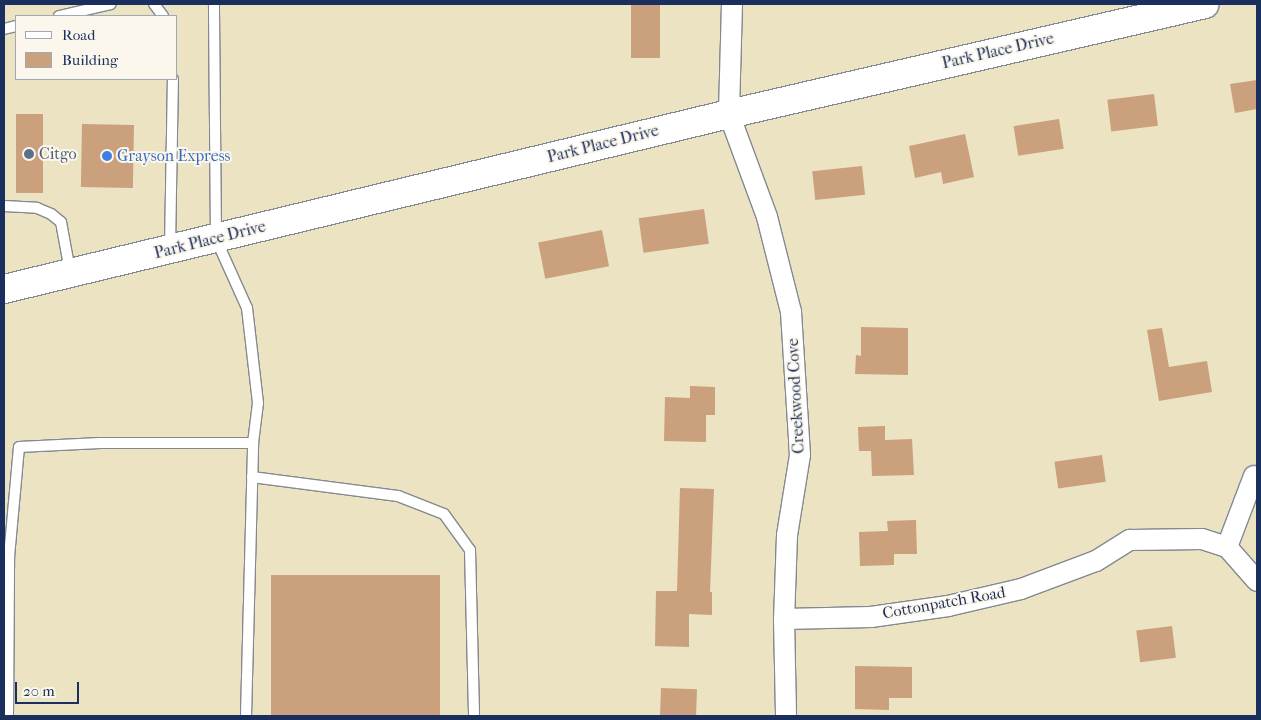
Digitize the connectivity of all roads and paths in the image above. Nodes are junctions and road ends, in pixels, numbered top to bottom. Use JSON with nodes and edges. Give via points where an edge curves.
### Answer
{"nodes":[{"id":1,"x":111,"y":4,"type":"edge"},
{"id":2,"x":154,"y":4,"type":"edge"},
{"id":3,"x":214,"y":4,"type":"edge"},
{"id":4,"x":732,"y":4,"type":"edge"},
{"id":5,"x":1204,"y":4,"type":"edge"},
{"id":6,"x":1175,"y":7,"type":"edge"},
{"id":7,"x":63,"y":15,"type":"edge"},
{"id":8,"x":162,"y":15,"type":"edge"},
{"id":9,"x":173,"y":80,"type":"edge"},
{"id":10,"x":729,"y":114,"type":"junction"},
{"id":11,"x":4,"y":206,"type":"edge"},
{"id":12,"x":216,"y":239,"type":"junction"},
{"id":13,"x":170,"y":250,"type":"junction"},
{"id":14,"x":71,"y":274,"type":"junction"},
{"id":15,"x":4,"y":289,"type":"edge"},
{"id":16,"x":253,"y":443,"type":"junction"},
{"id":17,"x":1254,"y":476,"type":"dead end"},
{"id":18,"x":252,"y":477,"type":"junction"},
{"id":19,"x":1227,"y":547,"type":"junction"},
{"id":20,"x":6,"y":557,"type":"edge"},
{"id":21,"x":1257,"y":581,"type":"edge"},
{"id":22,"x":784,"y":619,"type":"junction"},
{"id":23,"x":8,"y":716,"type":"edge"},
{"id":24,"x":246,"y":716,"type":"edge"},
{"id":25,"x":474,"y":716,"type":"edge"},
{"id":26,"x":786,"y":716,"type":"edge"}],
"edges":[{"from":1,"to":7,"type":"lane"},
{"from":2,"to":8,"type":"lane"},
{"from":3,"to":12,"type":"lane"},
{"from":4,"to":10,"type":"street"},
{"from":5,"to":6,"type":"street","name":"Park Place Drive"},
{"from":6,"to":10,"type":"street","name":"Park Place Drive"},
{"from":9,"to":13,"type":"lane"},
{"from":10,"to":12,"type":"street","name":"Park Place Drive"},
{"from":10,"to":22,"type":"street","name":"Creekwood Cove","via":[[768,217],[791,312],[800,456],[787,535]]},
{"from":11,"to":14,"type":"lane","via":[[37,208],[61,222]]},
{"from":12,"to":13,"type":"street","name":"Park Place Drive"},
{"from":12,"to":16,"type":"lane","via":[[247,308],[258,403]]},
{"from":13,"to":14,"type":"street","name":"Park Place Drive"},
{"from":14,"to":15,"type":"street","name":"Park Place Drive"},
{"from":16,"to":18,"type":"lane"},
{"from":16,"to":20,"type":"lane","via":[[100,443],[19,447]]},
{"from":17,"to":19,"type":"street"},
{"from":18,"to":24,"type":"lane"},
{"from":18,"to":25,"type":"lane","via":[[398,496],[444,514],[470,550]]},
{"from":19,"to":21,"type":"street"},
{"from":19,"to":22,"type":"street","name":"Cottonpatch Road","via":[[1202,539],[1130,540],[1096,561],[1020,589],[948,606],[870,616]]},
{"from":20,"to":23,"type":"lane"},
{"from":22,"to":26,"type":"street","name":"Creekwood Cove"}]}
